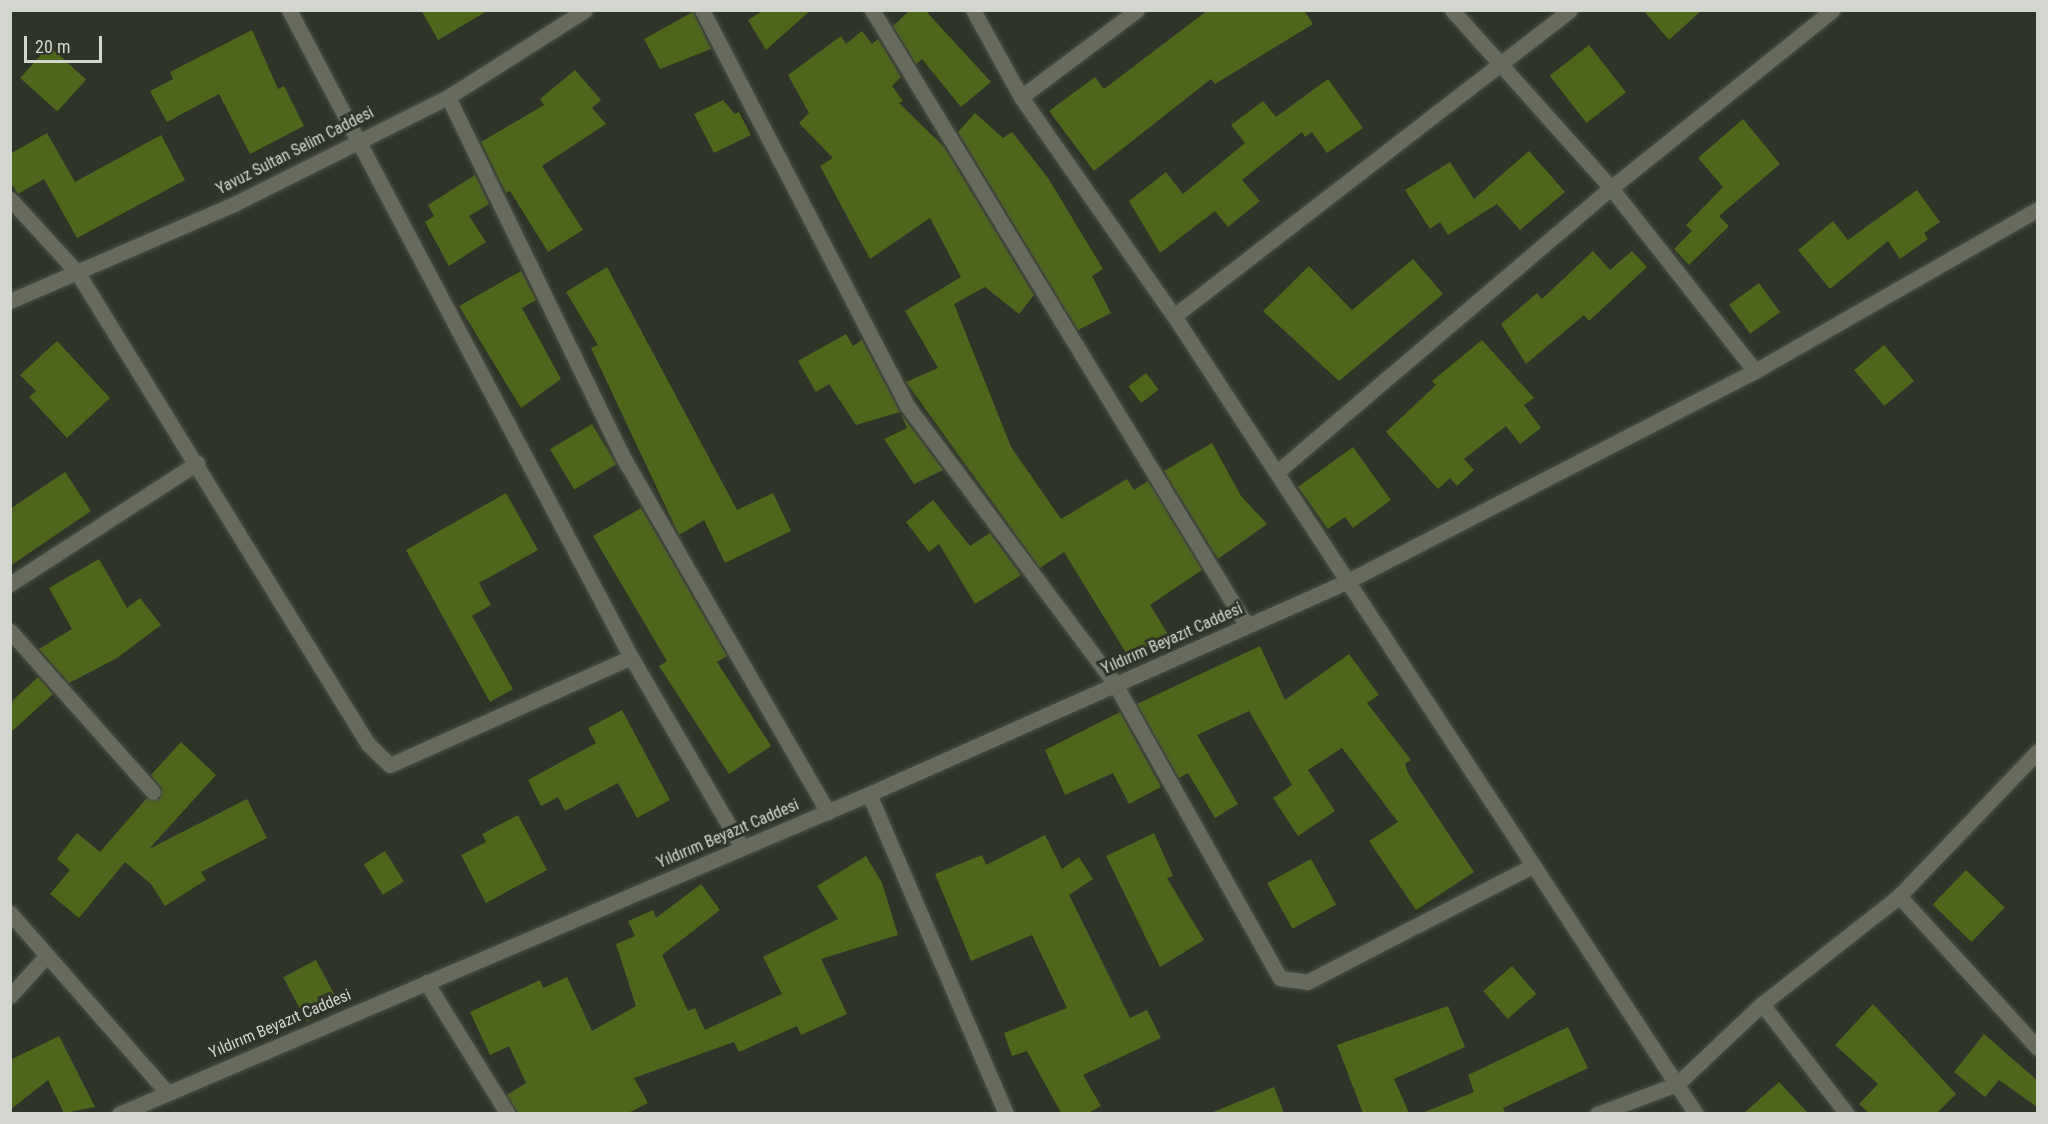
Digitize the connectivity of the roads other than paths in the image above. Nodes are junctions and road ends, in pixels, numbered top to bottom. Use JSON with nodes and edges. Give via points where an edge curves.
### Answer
{"nodes":[{"id":1,"x":289,"y":10,"type":"edge"},
{"id":2,"x":585,"y":10,"type":"edge"},
{"id":3,"x":702,"y":10,"type":"edge"},
{"id":4,"x":872,"y":10,"type":"edge"},
{"id":5,"x":974,"y":10,"type":"edge"},
{"id":6,"x":1137,"y":10,"type":"edge"},
{"id":7,"x":1452,"y":10,"type":"edge"},
{"id":8,"x":1570,"y":10,"type":"edge"},
{"id":9,"x":1832,"y":10,"type":"edge"},
{"id":10,"x":1501,"y":64,"type":"junction"},
{"id":11,"x":448,"y":97,"type":"junction"},
{"id":12,"x":1022,"y":97,"type":"junction"},
{"id":13,"x":360,"y":137,"type":"junction"},
{"id":14,"x":1611,"y":188,"type":"junction"},
{"id":15,"x":10,"y":198,"type":"edge"},
{"id":16,"x":2037,"y":209,"type":"edge"},
{"id":17,"x":77,"y":272,"type":"junction"},
{"id":18,"x":10,"y":301,"type":"edge"},
{"id":19,"x":1174,"y":316,"type":"junction"},
{"id":20,"x":1755,"y":371,"type":"junction"},
{"id":21,"x":197,"y":462,"type":"junction"},
{"id":22,"x":1277,"y":472,"type":"junction"},
{"id":23,"x":1348,"y":581,"type":"junction"},
{"id":24,"x":10,"y":584,"type":"edge"},
{"id":25,"x":1247,"y":626,"type":"junction"},
{"id":26,"x":10,"y":631,"type":"edge"},
{"id":27,"x":631,"y":657,"type":"junction"},
{"id":28,"x":1115,"y":684,"type":"junction"},
{"id":29,"x":2037,"y":751,"type":"edge"},
{"id":30,"x":153,"y":792,"type":"dead end"},
{"id":31,"x":869,"y":794,"type":"junction"},
{"id":32,"x":828,"y":812,"type":"junction"},
{"id":33,"x":742,"y":848,"type":"junction"},
{"id":34,"x":1534,"y":866,"type":"junction"},
{"id":35,"x":1899,"y":896,"type":"junction"},
{"id":36,"x":10,"y":913,"type":"edge"},
{"id":37,"x":47,"y":955,"type":"junction"},
{"id":38,"x":426,"y":982,"type":"junction"},
{"id":39,"x":10,"y":996,"type":"edge"},
{"id":40,"x":1762,"y":1004,"type":"junction"},
{"id":41,"x":2037,"y":1048,"type":"edge"},
{"id":42,"x":1677,"y":1084,"type":"junction"},
{"id":43,"x":166,"y":1091,"type":"junction"},
{"id":44,"x":118,"y":1113,"type":"edge"},
{"id":45,"x":508,"y":1113,"type":"edge"},
{"id":46,"x":1006,"y":1113,"type":"edge"},
{"id":47,"x":1597,"y":1113,"type":"edge"},
{"id":48,"x":1696,"y":1113,"type":"edge"},
{"id":49,"x":1847,"y":1113,"type":"edge"}],
"edges":[{"from":1,"to":13,"type":"street"},
{"from":2,"to":11,"type":"street","name":"Yavuz Sultan Selim Caddesi"},
{"from":3,"to":28,"type":"street","via":[[908,407]]},
{"from":4,"to":25,"type":"street"},
{"from":5,"to":12,"type":"street"},
{"from":6,"to":12,"type":"street"},
{"from":7,"to":10,"type":"street"},
{"from":8,"to":10,"type":"street"},
{"from":9,"to":14,"type":"street"},
{"from":10,"to":14,"type":"street"},
{"from":10,"to":19,"type":"street"},
{"from":11,"to":13,"type":"street","name":"Yavuz Sultan Selim Caddesi"},
{"from":11,"to":32,"type":"street","via":[[624,459]]},
{"from":12,"to":19,"type":"street"},
{"from":13,"to":17,"type":"street","name":"Yavuz Sultan Selim Caddesi","via":[[234,204]]},
{"from":13,"to":27,"type":"street"},
{"from":14,"to":20,"type":"street"},
{"from":14,"to":22,"type":"street"},
{"from":15,"to":17,"type":"street"},
{"from":16,"to":20,"type":"street","name":"Yıldırım Beyazıt Caddesi"},
{"from":17,"to":18,"type":"street","name":"Yavuz Sultan Selim Caddesi"},
{"from":17,"to":21,"type":"street"},
{"from":19,"to":22,"type":"street"},
{"from":20,"to":23,"type":"street","name":"Yıldırım Beyazıt Caddesi"},
{"from":21,"to":24,"type":"street"},
{"from":21,"to":27,"type":"street","via":[[369,744],[390,765]]},
{"from":22,"to":23,"type":"street"},
{"from":23,"to":25,"type":"street","name":"Yıldırım Beyazıt Caddesi"},
{"from":23,"to":34,"type":"street"},
{"from":25,"to":28,"type":"street","name":"Yıldırım Beyazıt Caddesi"},
{"from":26,"to":30,"type":"street"},
{"from":27,"to":33,"type":"street"},
{"from":28,"to":31,"type":"street","name":"Yıldırım Beyazıt Caddesi"},
{"from":28,"to":34,"type":"street","via":[[1280,978],[1307,982]]},
{"from":29,"to":35,"type":"street"},
{"from":31,"to":32,"type":"street","name":"Yıldırım Beyazıt Caddesi"},
{"from":31,"to":46,"type":"street"},
{"from":32,"to":33,"type":"street","name":"Yıldırım Beyazıt Caddesi"},
{"from":33,"to":38,"type":"street","name":"Yıldırım Beyazıt Caddesi"},
{"from":34,"to":42,"type":"street"},
{"from":35,"to":40,"type":"street"},
{"from":35,"to":41,"type":"street"},
{"from":36,"to":37,"type":"street"},
{"from":37,"to":39,"type":"street"},
{"from":37,"to":43,"type":"street"},
{"from":38,"to":43,"type":"street","name":"Yıldırım Beyazıt Caddesi"},
{"from":38,"to":45,"type":"street"},
{"from":40,"to":42,"type":"street"},
{"from":40,"to":49,"type":"street"},
{"from":42,"to":47,"type":"street"},
{"from":42,"to":48,"type":"street"},
{"from":43,"to":44,"type":"street","name":"Yıldırım Beyazıt Caddesi"}]}
